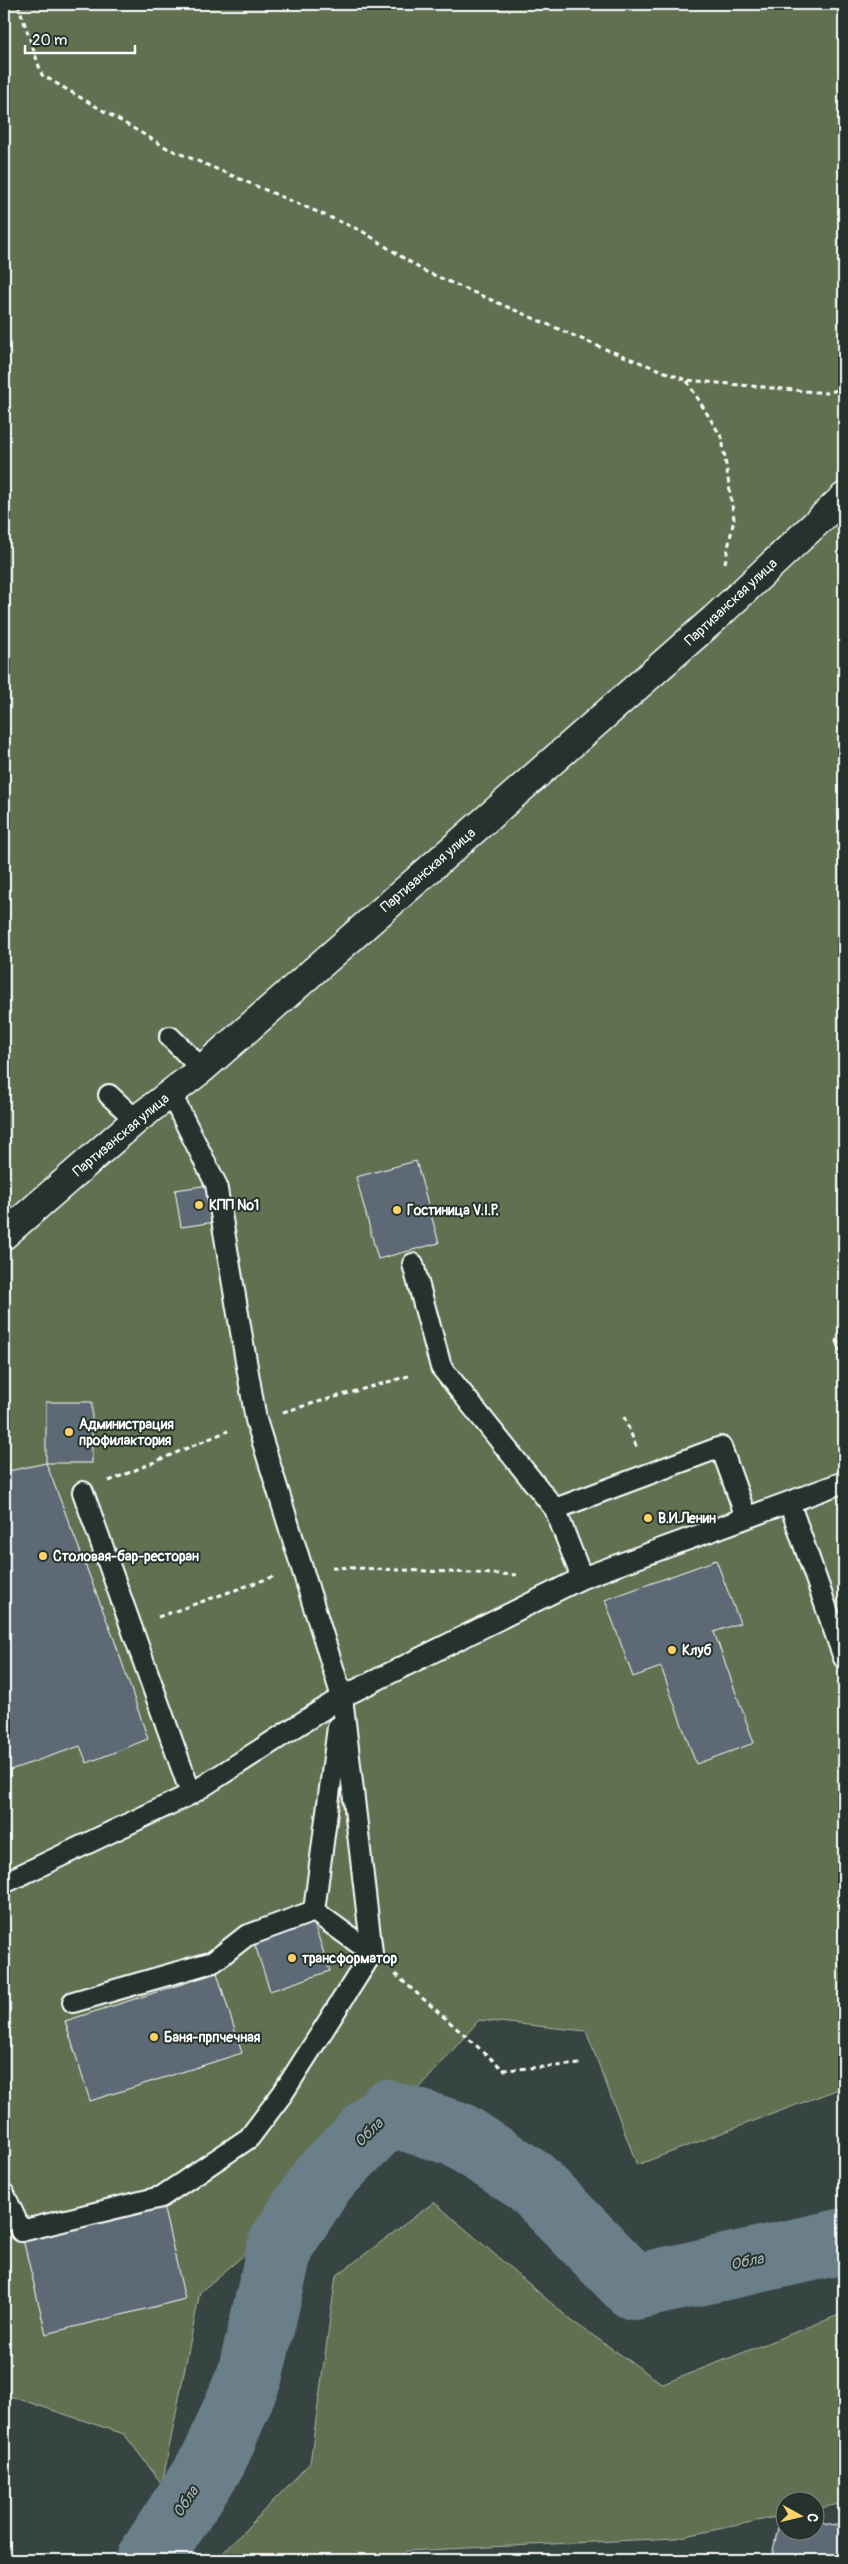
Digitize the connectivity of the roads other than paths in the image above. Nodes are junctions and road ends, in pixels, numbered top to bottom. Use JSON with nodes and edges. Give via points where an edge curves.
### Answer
{"nodes":[{"id":1,"x":844,"y":497,"type":"edge"},
{"id":2,"x":170,"y":1037,"type":"dead end"},
{"id":3,"x":202,"y":1069,"type":"junction"},
{"id":4,"x":171,"y":1094,"type":"junction"},
{"id":5,"x":109,"y":1095,"type":"dead end"},
{"id":6,"x":136,"y":1120,"type":"junction"},
{"id":7,"x":4,"y":1235,"type":"edge"},
{"id":8,"x":413,"y":1264,"type":"dead end"},
{"id":9,"x":844,"y":1482,"type":"edge"},
{"id":10,"x":83,"y":1492,"type":"road end"},
{"id":11,"x":789,"y":1502,"type":"junction"},
{"id":12,"x":555,"y":1509,"type":"junction"},
{"id":13,"x":746,"y":1517,"type":"junction"},
{"id":14,"x":582,"y":1578,"type":"junction"},
{"id":15,"x":844,"y":1658,"type":"edge"},
{"id":16,"x":342,"y":1698,"type":"junction"},
{"id":17,"x":191,"y":1794,"type":"junction"},
{"id":18,"x":4,"y":1883,"type":"edge"},
{"id":19,"x":314,"y":1911,"type":"junction"},
{"id":20,"x":372,"y":1954,"type":"junction"},
{"id":21,"x":73,"y":2002,"type":"dead end"},
{"id":22,"x":4,"y":2194,"type":"edge"}],
"edges":[{"from":1,"to":3,"type":"street","name":"Партизанская улица","via":[[706,626]]},
{"from":2,"to":3,"type":"lane"},
{"from":3,"to":4,"type":"street","name":"Партизанская улица"},
{"from":4,"to":6,"type":"street","name":"Партизанская улица"},
{"from":4,"to":16,"type":"lane","via":[[216,1184],[256,1420]]},
{"from":5,"to":6,"type":"lane"},
{"from":6,"to":7,"type":"street","name":"Партизанская улица"},
{"from":8,"to":12,"type":"lane","via":[[441,1367]]},
{"from":9,"to":11,"type":"lane"},
{"from":10,"to":17,"type":"lane"},
{"from":11,"to":13,"type":"lane"},
{"from":11,"to":15,"type":"lane"},
{"from":12,"to":13,"type":"lane","via":[[721,1447]]},
{"from":12,"to":14,"type":"lane"},
{"from":13,"to":14,"type":"lane"},
{"from":14,"to":16,"type":"lane"},
{"from":16,"to":17,"type":"lane"},
{"from":16,"to":19,"type":"lane"},
{"from":16,"to":20,"type":"lane"},
{"from":17,"to":18,"type":"lane"},
{"from":19,"to":20,"type":"lane"},
{"from":19,"to":21,"type":"lane","via":[[246,1936],[213,1962]]},
{"from":20,"to":22,"type":"lane","via":[[283,2093],[249,2138],[161,2197],[21,2231]]}]}
